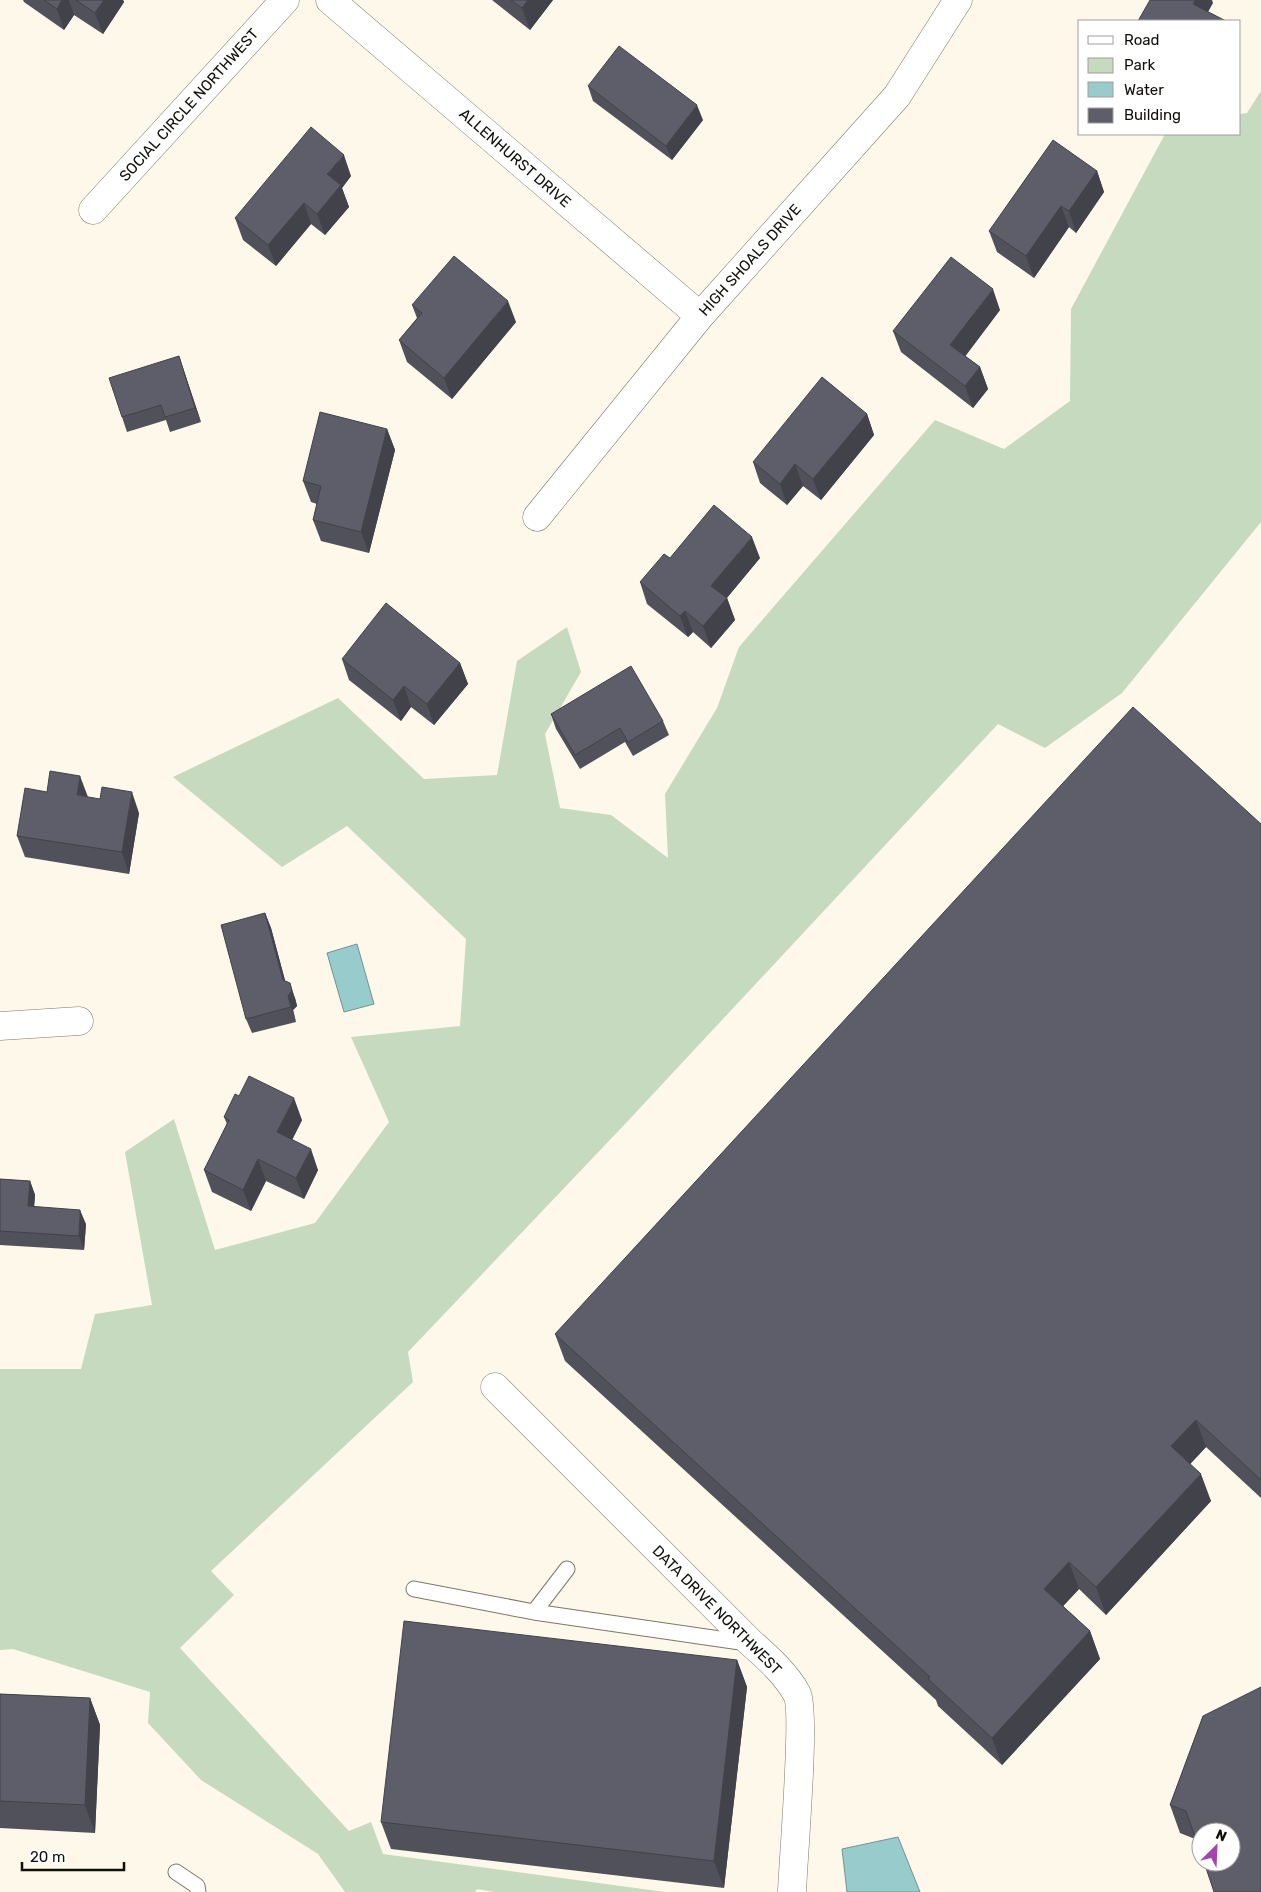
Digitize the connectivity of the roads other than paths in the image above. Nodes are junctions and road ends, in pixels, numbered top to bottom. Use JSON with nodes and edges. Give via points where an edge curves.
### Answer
{"nodes":[{"id":1,"x":285,"y":0,"type":"edge"},
{"id":2,"x":330,"y":0,"type":"edge"},
{"id":3,"x":958,"y":0,"type":"edge"},
{"id":4,"x":93,"y":210,"type":"dead end"},
{"id":5,"x":700,"y":316,"type":"junction"},
{"id":6,"x":537,"y":517,"type":"dead end"},
{"id":7,"x":79,"y":1021,"type":"dead end"},
{"id":8,"x":0,"y":1026,"type":"edge"},
{"id":9,"x":495,"y":1386,"type":"dead end"},
{"id":10,"x":567,"y":1570,"type":"dead end"},
{"id":11,"x":414,"y":1589,"type":"dead end"},
{"id":12,"x":534,"y":1612,"type":"junction"},
{"id":13,"x":751,"y":1643,"type":"junction"},
{"id":14,"x":176,"y":1872,"type":"dead end"},
{"id":15,"x":198,"y":1892,"type":"edge"},
{"id":16,"x":792,"y":1892,"type":"edge"}],
"edges":[{"from":1,"to":4,"type":"street","name":"SOCIAL CIRCLE NORTHWEST"},
{"from":2,"to":5,"type":"street","name":"ALLENHURST DRIVE"},
{"from":3,"to":5,"type":"street","name":"HIGH SHOALS DRIVE","via":[[897,96]]},
{"from":5,"to":6,"type":"street","name":"HIGH SHOALS DRIVE"},
{"from":7,"to":8,"type":"street"},
{"from":9,"to":13,"type":"street","name":"DATA DRIVE NORTHWEST"},
{"from":10,"to":12,"type":"lane"},
{"from":11,"to":12,"type":"lane"},
{"from":12,"to":13,"type":"lane"},
{"from":13,"to":16,"type":"street","name":"DATA DRIVE NORTHWEST","via":[[773,1662],[798,1696],[800,1728]]},
{"from":14,"to":15,"type":"lane","via":[[197,1886]]}]}
